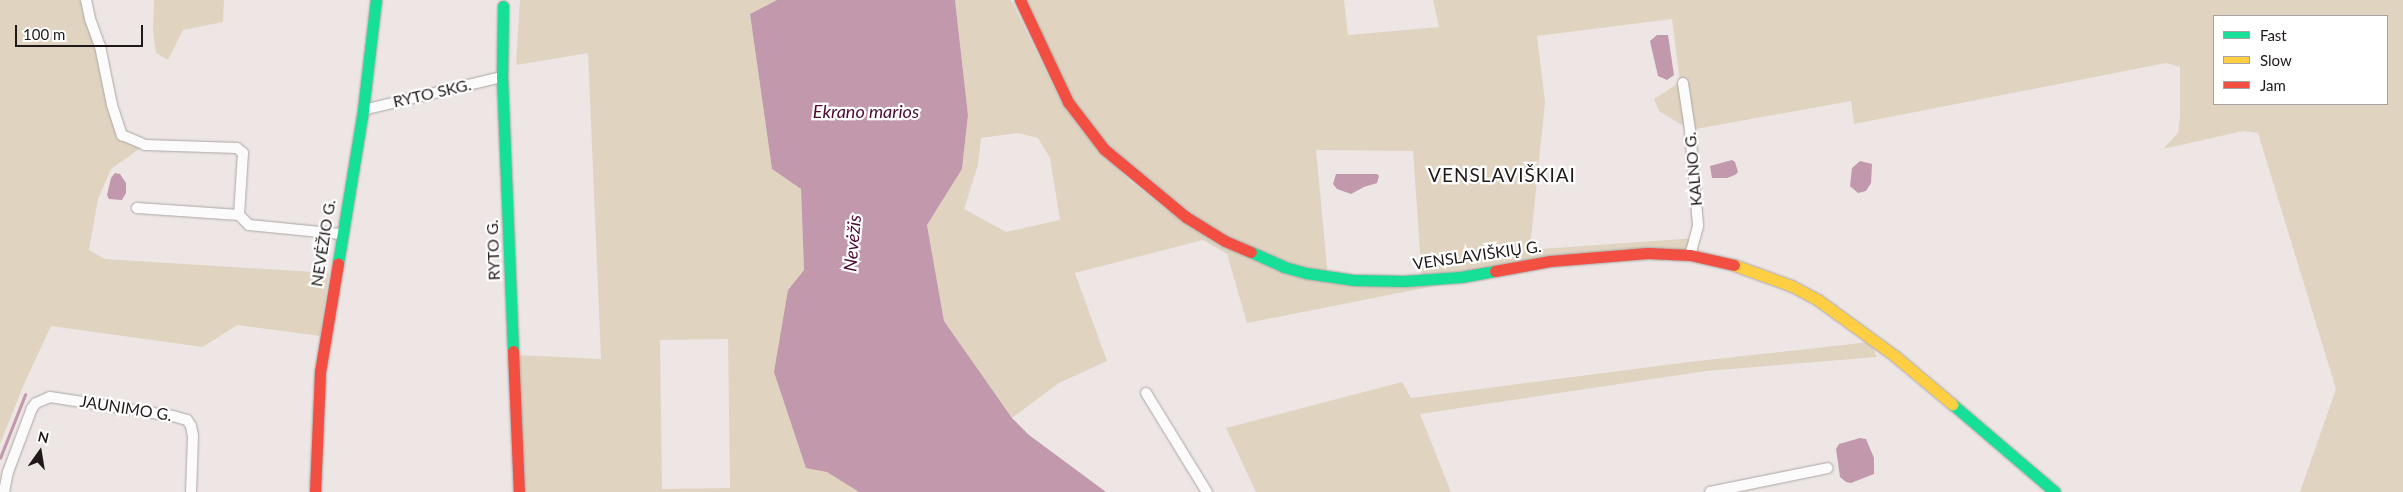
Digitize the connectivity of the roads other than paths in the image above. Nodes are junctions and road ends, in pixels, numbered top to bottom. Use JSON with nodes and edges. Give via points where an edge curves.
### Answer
{"nodes":[{"id":1,"x":86,"y":0,"type":"edge"},
{"id":2,"x":376,"y":0,"type":"edge"},
{"id":3,"x":1020,"y":0,"type":"edge"},
{"id":4,"x":503,"y":6,"type":"dead end"},
{"id":5,"x":502,"y":77,"type":"junction"},
{"id":6,"x":1683,"y":83,"type":"dead end"},
{"id":7,"x":363,"y":110,"type":"junction"},
{"id":8,"x":137,"y":208,"type":"dead end"},
{"id":9,"x":239,"y":214,"type":"junction"},
{"id":10,"x":341,"y":234,"type":"junction"},
{"id":11,"x":1690,"y":255,"type":"junction"},
{"id":12,"x":1146,"y":393,"type":"dead end"},
{"id":13,"x":1828,"y":468,"type":"dead end"},
{"id":14,"x":4,"y":492,"type":"edge"},
{"id":15,"x":191,"y":492,"type":"edge"},
{"id":16,"x":315,"y":492,"type":"edge"},
{"id":17,"x":519,"y":492,"type":"edge"},
{"id":18,"x":1207,"y":492,"type":"edge"},
{"id":19,"x":1710,"y":492,"type":"edge"},
{"id":20,"x":2055,"y":492,"type":"edge"}],
"edges":[{"from":1,"to":9,"type":"street","via":[[122,136],[145,145],[237,148],[243,153]]},
{"from":2,"to":7,"type":"main road","name":"NEVĖŽIO G."},
{"from":3,"to":11,"type":"main road","name":"VENSLAVIŠKIŲ G.","via":[[1068,102],[1104,149],[1186,217],[1225,242],[1284,267],[1354,280],[1404,281],[1461,277],[1612,254]]},
{"from":4,"to":5,"type":"main road","name":"RYTO G."},
{"from":5,"to":7,"type":"street","name":"RYTO SKG."},
{"from":5,"to":17,"type":"main road","name":"RYTO G."},
{"from":6,"to":11,"type":"street","name":"KALNO G.","via":[[1698,226]]},
{"from":7,"to":10,"type":"main road","name":"NEVĖŽIO G."},
{"from":8,"to":9,"type":"street"},
{"from":9,"to":10,"type":"street","via":[[249,225]]},
{"from":10,"to":16,"type":"main road","name":"NEVĖŽIO G.","via":[[320,372]]},
{"from":11,"to":20,"type":"main road","name":"VENSLAVIŠKIŲ G.","via":[[1740,267],[1792,286],[1818,300],[1883,347]]},
{"from":12,"to":18,"type":"street"},
{"from":13,"to":19,"type":"street"},
{"from":14,"to":15,"type":"street","name":"JAUNIMO G.","via":[[8,472],[32,408],[50,397],[187,420],[194,436]]}]}
